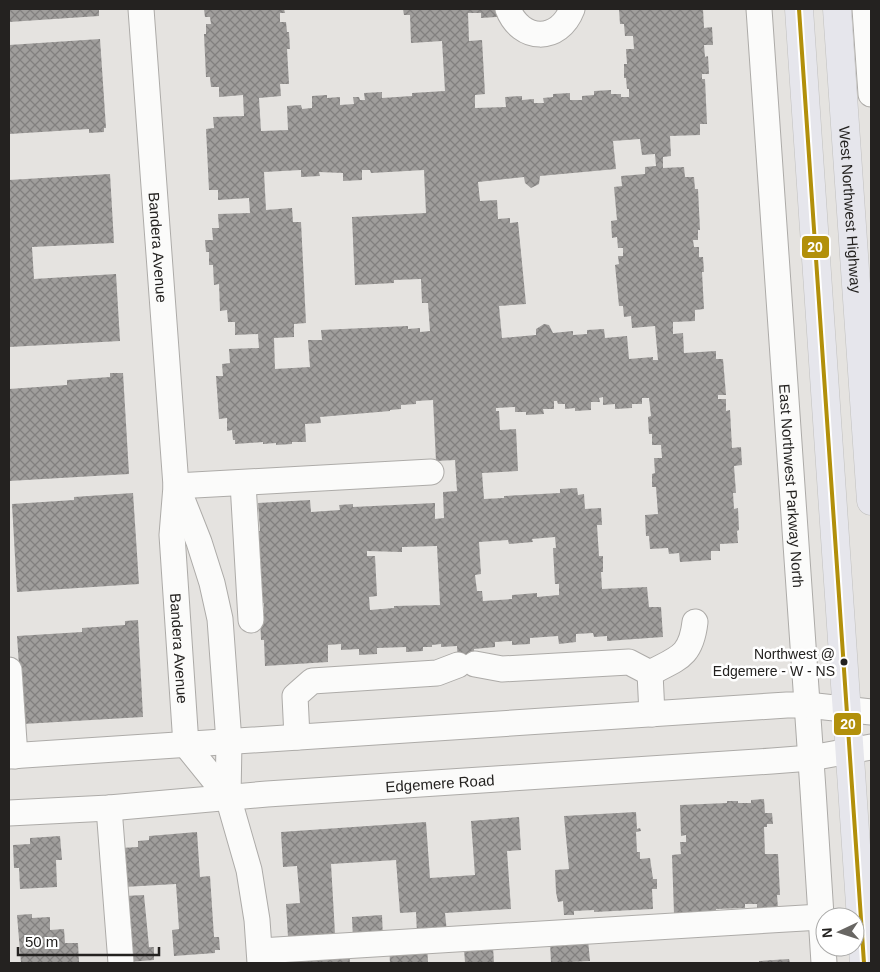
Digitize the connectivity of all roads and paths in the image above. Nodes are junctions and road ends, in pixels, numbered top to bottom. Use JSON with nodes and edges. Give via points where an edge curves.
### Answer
{"nodes":[{"id":1,"x":141,"y":9,"type":"edge"},
{"id":2,"x":508,"y":9,"type":"edge"},
{"id":3,"x":572,"y":9,"type":"edge"},
{"id":4,"x":759,"y":9,"type":"edge"},
{"id":5,"x":799,"y":9,"type":"edge"},
{"id":6,"x":837,"y":9,"type":"edge"},
{"id":7,"x":865,"y":9,"type":"edge"},
{"id":8,"x":871,"y":94,"type":"edge"},
{"id":9,"x":432,"y":472,"type":"dead end"},
{"id":10,"x":243,"y":483,"type":"junction"},
{"id":11,"x":176,"y":486,"type":"junction"},
{"id":12,"x":871,"y":501,"type":"edge"},
{"id":13,"x":251,"y":620,"type":"dead end"},
{"id":14,"x":695,"y":622,"type":"dead end"},
{"id":15,"x":9,"y":670,"type":"edge"},
{"id":16,"x":650,"y":673,"type":"junction"},
{"id":17,"x":807,"y":705,"type":"junction"},
{"id":18,"x":859,"y":711,"type":"edge"},
{"id":19,"x":652,"y":714,"type":"junction"},
{"id":20,"x":298,"y":737,"type":"junction"},
{"id":21,"x":229,"y":742,"type":"junction"},
{"id":22,"x":186,"y":745,"type":"junction"},
{"id":23,"x":861,"y":749,"type":"edge"},
{"id":24,"x":12,"y":756,"type":"edge"},
{"id":25,"x":811,"y":758,"type":"junction"},
{"id":26,"x":228,"y":798,"type":"junction"},
{"id":27,"x":109,"y":808,"type":"junction"},
{"id":28,"x":9,"y":813,"type":"edge"},
{"id":29,"x":820,"y":907,"type":"edge"},
{"id":30,"x":815,"y":917,"type":"edge"},
{"id":31,"x":260,"y":957,"type":"edge"},
{"id":32,"x":121,"y":963,"type":"edge"},
{"id":33,"x":864,"y":963,"type":"edge"}],
"edges":[{"from":1,"to":11,"type":"street","name":"Bandera Avenue"},
{"from":2,"to":3,"type":"street","via":[[520,28],[541,34],[560,27]]},
{"from":4,"to":17,"type":"street","name":"East Northwest Parkway North"},
{"from":5,"to":18,"type":"main road"},
{"from":6,"to":12,"type":"main road","name":"West Northwest Highway"},
{"from":7,"to":8,"type":"street"},
{"from":9,"to":10,"type":"street"},
{"from":10,"to":11,"type":"street"},
{"from":10,"to":13,"type":"street"},
{"from":11,"to":21,"type":"street","name":"Bandera Avenue","via":[[199,542],[220,619]]},
{"from":11,"to":22,"type":"street","name":"Bandera Avenue","via":[[172,534]]},
{"from":14,"to":16,"type":"street","via":[[694,635],[686,652]]},
{"from":15,"to":24,"type":"street"},
{"from":16,"to":19,"type":"street"},
{"from":16,"to":20,"type":"street","via":[[629,662],[502,669],[467,664],[437,673],[312,681],[295,696]]},
{"from":17,"to":18,"type":"street"},
{"from":17,"to":19,"type":"street"},
{"from":17,"to":25,"type":"street","name":"East Northwest Parkway North"},
{"from":18,"to":23,"type":"main road"},
{"from":19,"to":20,"type":"street"},
{"from":20,"to":21,"type":"street"},
{"from":21,"to":22,"type":"street"},
{"from":21,"to":26,"type":"street","name":"Bandera Avenue"},
{"from":22,"to":24,"type":"street"},
{"from":22,"to":26,"type":"street","name":"Bandera Avenue"},
{"from":23,"to":25,"type":"street","name":"Edgemere Road"},
{"from":23,"to":33,"type":"main road"},
{"from":25,"to":26,"type":"street","name":"Edgemere Road"},
{"from":25,"to":29,"type":"street","name":"East Northwest Parkway North"},
{"from":26,"to":27,"type":"street","name":"Edgemere Road"},
{"from":26,"to":31,"type":"street","name":"Bandera Avenue","via":[[249,870]]},
{"from":27,"to":28,"type":"street","name":"Edgemere Road"},
{"from":27,"to":32,"type":"street"},
{"from":30,"to":31,"type":"street"}]}
